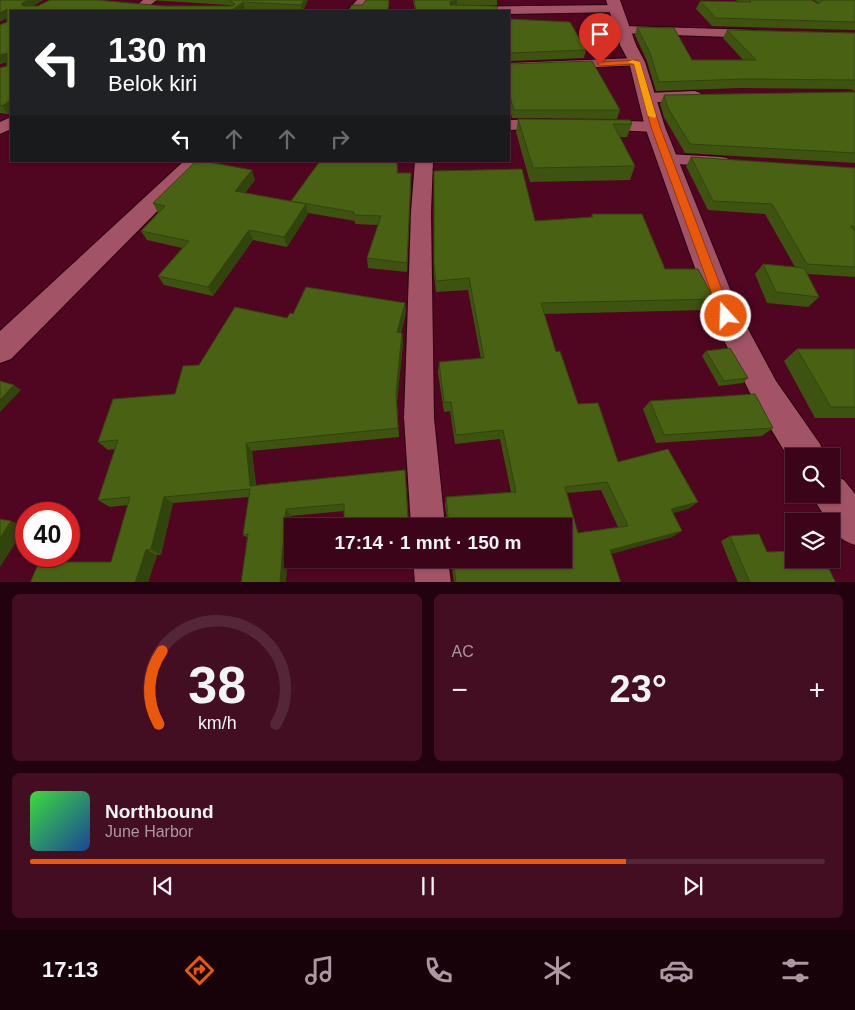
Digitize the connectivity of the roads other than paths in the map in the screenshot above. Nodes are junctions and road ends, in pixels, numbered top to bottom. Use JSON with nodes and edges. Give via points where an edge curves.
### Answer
{"nodes":[{"id":1,"x":364,"y":0,"type":"edge"},
{"id":2,"x":147,"y":3,"type":"edge"},
{"id":3,"x":127,"y":5,"type":"edge"},
{"id":4,"x":162,"y":8,"type":"edge"},
{"id":5,"x":355,"y":10,"type":"edge"},
{"id":6,"x":510,"y":12,"type":"edge"},
{"id":7,"x":617,"y":13,"type":"edge"},
{"id":8,"x":770,"y":35,"type":"edge"},
{"id":9,"x":637,"y":62,"type":"junction"},
{"id":10,"x":510,"y":68,"type":"edge"},
{"id":11,"x":712,"y":96,"type":"edge"},
{"id":12,"x":646,"y":98,"type":"junction"},
{"id":13,"x":563,"y":124,"type":"edge"},
{"id":14,"x":582,"y":124,"type":"edge"},
{"id":15,"x":510,"y":125,"type":"edge"},
{"id":16,"x":656,"y":127,"type":"junction"},
{"id":17,"x":668,"y":158,"type":"junction"},
{"id":18,"x":196,"y":162,"type":"edge"},
{"id":19,"x":424,"y":162,"type":"edge"},
{"id":20,"x":737,"y":163,"type":"edge"},
{"id":21,"x":0,"y":350,"type":"edge"},
{"id":22,"x":802,"y":448,"type":"edge"},
{"id":23,"x":838,"y":503,"type":"edge"},
{"id":24,"x":427,"y":518,"type":"edge"},
{"id":25,"x":855,"y":526,"type":"edge"},
{"id":26,"x":432,"y":568,"type":"edge"},
{"id":27,"x":433,"y":582,"type":"edge"}],
"edges":[{"from":1,"to":5,"type":"street"},
{"from":2,"to":3,"type":"street"},
{"from":2,"to":4,"type":"street"},
{"from":6,"to":7,"type":"street"},
{"from":7,"to":8,"type":"street"},
{"from":7,"to":9,"type":"street"},
{"from":9,"to":10,"type":"street"},
{"from":9,"to":12,"type":"street"},
{"from":11,"to":12,"type":"street"},
{"from":12,"to":16,"type":"street"},
{"from":13,"to":15,"type":"street"},
{"from":14,"to":16,"type":"street"},
{"from":16,"to":17,"type":"street"},
{"from":17,"to":20,"type":"street"},
{"from":17,"to":22,"type":"street","via":[[726,316],[765,391]]},
{"from":18,"to":21,"type":"street"},
{"from":19,"to":24,"type":"street","via":[[419,418]]},
{"from":23,"to":25,"type":"street"},
{"from":26,"to":27,"type":"street"}]}
